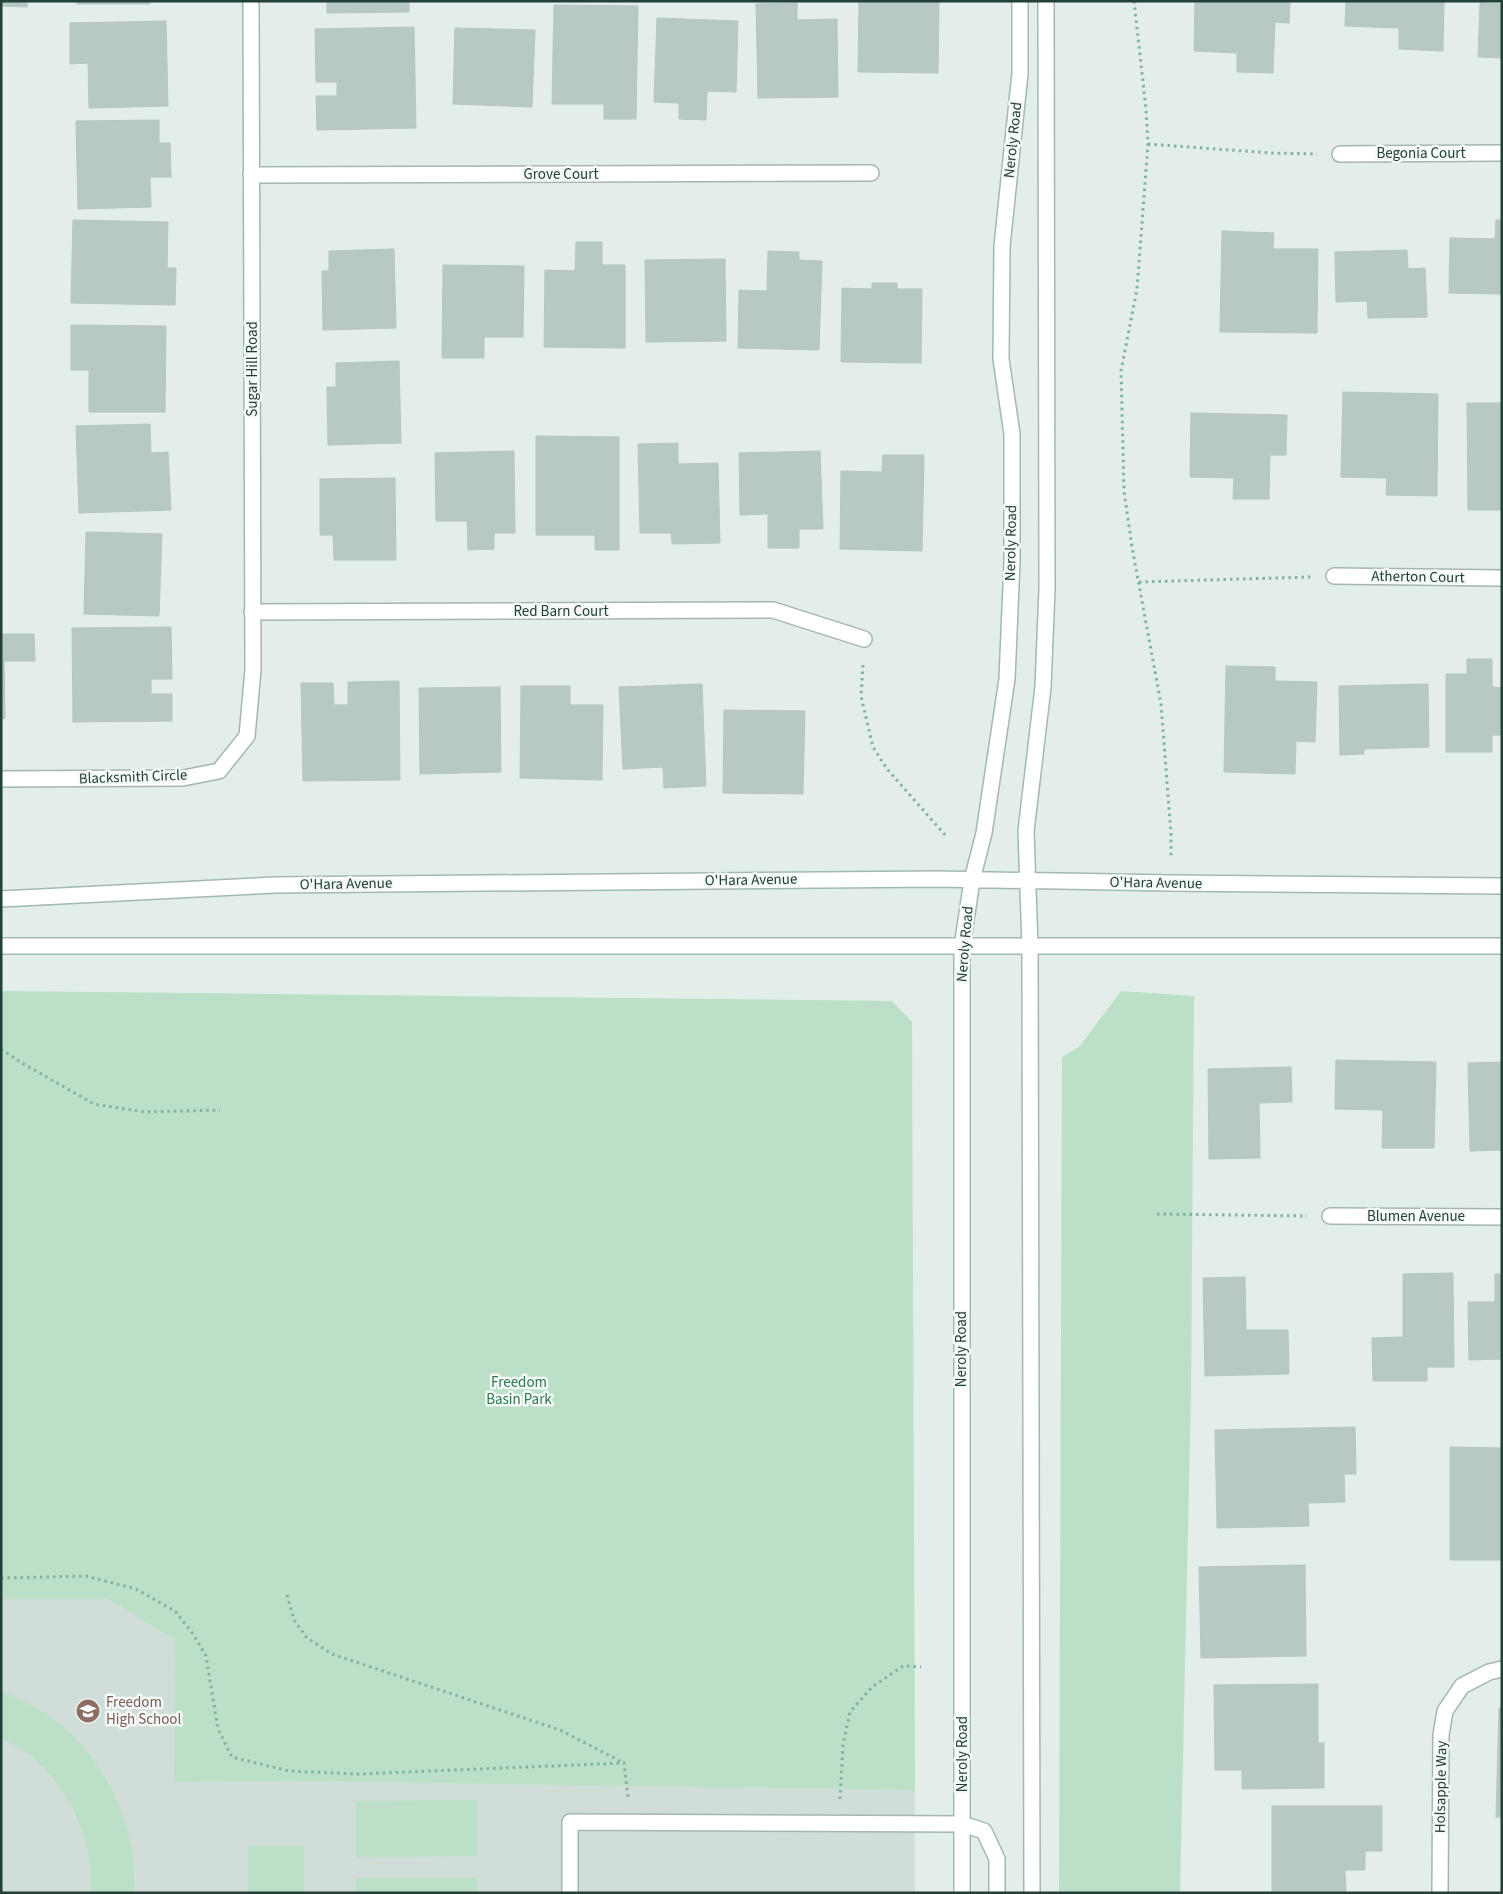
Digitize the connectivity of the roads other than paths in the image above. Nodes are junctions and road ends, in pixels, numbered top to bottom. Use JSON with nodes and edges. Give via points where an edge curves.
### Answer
{"nodes":[{"id":1,"x":251,"y":1,"type":"edge"},
{"id":2,"x":1020,"y":1,"type":"edge"},
{"id":3,"x":1046,"y":1,"type":"edge"},
{"id":4,"x":1502,"y":153,"type":"edge"},
{"id":5,"x":1340,"y":154,"type":"road end"},
{"id":6,"x":872,"y":173,"type":"dead end"},
{"id":7,"x":251,"y":175,"type":"junction"},
{"id":8,"x":1334,"y":576,"type":"road end"},
{"id":9,"x":1502,"y":578,"type":"edge"},
{"id":10,"x":252,"y":612,"type":"junction"},
{"id":11,"x":864,"y":640,"type":"road end"},
{"id":12,"x":247,"y":736,"type":"joint"},
{"id":13,"x":1,"y":780,"type":"edge"},
{"id":14,"x":972,"y":880,"type":"junction"},
{"id":15,"x":1028,"y":880,"type":"junction"},
{"id":16,"x":1502,"y":886,"type":"edge"},
{"id":17,"x":1,"y":899,"type":"edge"},
{"id":18,"x":1,"y":946,"type":"edge"},
{"id":19,"x":1502,"y":946,"type":"edge"},
{"id":20,"x":962,"y":947,"type":"junction"},
{"id":21,"x":1030,"y":947,"type":"junction"},
{"id":22,"x":1330,"y":1216,"type":"road end"},
{"id":23,"x":1502,"y":1217,"type":"edge"},
{"id":24,"x":1502,"y":1668,"type":"edge"},
{"id":25,"x":962,"y":1824,"type":"junction"},
{"id":26,"x":570,"y":1893,"type":"edge"},
{"id":27,"x":962,"y":1893,"type":"edge"},
{"id":28,"x":998,"y":1893,"type":"edge"},
{"id":29,"x":1032,"y":1893,"type":"edge"},
{"id":30,"x":1440,"y":1893,"type":"edge"}],
"edges":[{"from":1,"to":7,"type":"street","name":"Sugar Hill Road"},
{"from":2,"to":14,"type":"street","name":"Neroly Road","via":[[1020,73],[1002,246],[1001,359],[1012,434],[1012,562],[1007,679],[984,833]]},
{"from":3,"to":15,"type":"street","name":"Neroly Road","via":[[1047,589],[1043,687],[1026,831]]},
{"from":4,"to":5,"type":"street","name":"Begonia Court"},
{"from":6,"to":7,"type":"street","name":"Grove Court"},
{"from":7,"to":10,"type":"street","name":"Sugar Hill Road"},
{"from":8,"to":9,"type":"street","name":"Atherton Court"},
{"from":10,"to":11,"type":"street","name":"Red Barn Court","via":[[773,610]]},
{"from":10,"to":12,"type":"street","name":"Sugar Hill Road","via":[[253,670]]},
{"from":12,"to":13,"type":"street","name":"Blacksmith Circle","via":[[220,770],[183,778]]},
{"from":14,"to":15,"type":"street","name":"O'Hara Avenue"},
{"from":14,"to":17,"type":"street","name":"O'Hara Avenue","via":[[275,885]]},
{"from":14,"to":20,"type":"street","name":"Neroly Road"},
{"from":15,"to":16,"type":"street","name":"O'Hara Avenue"},
{"from":15,"to":21,"type":"street","name":"Neroly Road"},
{"from":18,"to":20,"type":"street"},
{"from":19,"to":21,"type":"street"},
{"from":20,"to":21,"type":"street"},
{"from":20,"to":25,"type":"street","name":"Neroly Road"},
{"from":21,"to":29,"type":"street","name":"Neroly Road"},
{"from":22,"to":23,"type":"street","name":"Blumen Avenue"},
{"from":24,"to":30,"type":"street","name":"Holsapple Way","via":[[1462,1686],[1445,1711],[1441,1735]]},
{"from":25,"to":26,"type":"street","via":[[570,1822]]},
{"from":25,"to":27,"type":"street","name":"Neroly Road"},
{"from":25,"to":28,"type":"street","via":[[984,1831],[997,1858]]}]}
